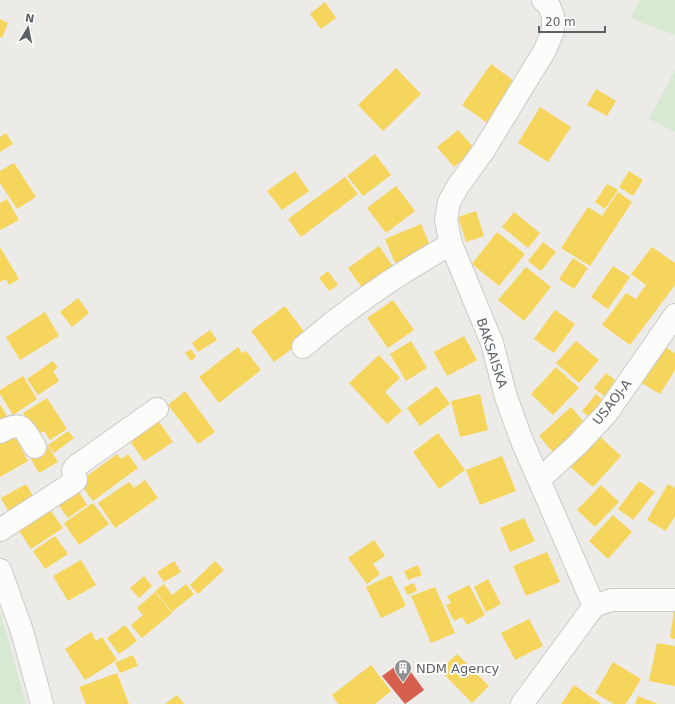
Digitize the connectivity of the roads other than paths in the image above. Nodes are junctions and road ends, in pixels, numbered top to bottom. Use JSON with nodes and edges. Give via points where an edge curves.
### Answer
{"nodes":[{"id":1,"x":542,"y":0,"type":"edge"},
{"id":2,"x":451,"y":244,"type":"junction"},
{"id":3,"x":675,"y":315,"type":"edge"},
{"id":4,"x":303,"y":347,"type":"dead end"},
{"id":5,"x":157,"y":408,"type":"dead end"},
{"id":6,"x":0,"y":432,"type":"edge"},
{"id":7,"x":35,"y":447,"type":"dead end"},
{"id":8,"x":539,"y":480,"type":"junction"},
{"id":9,"x":0,"y":530,"type":"edge"},
{"id":10,"x":0,"y":570,"type":"edge"},
{"id":11,"x":673,"y":597,"type":"edge"},
{"id":12,"x":594,"y":606,"type":"junction"},
{"id":13,"x":42,"y":704,"type":"edge"},
{"id":14,"x":522,"y":704,"type":"edge"}],
"edges":[{"from":1,"to":2,"type":"street","name":"BAKSAISKA","via":[[549,6],[553,16],[553,31],[545,50],[449,202],[446,220]]},
{"from":2,"to":4,"type":"street","via":[[418,262],[358,303]]},
{"from":2,"to":8,"type":"street","name":"BAKSAISKA","via":[[492,343],[506,397]]},
{"from":3,"to":8,"type":"street","name":"USAOJ-A","via":[[607,413]]},
{"from":5,"to":9,"type":"street","via":[[75,467],[74,482]]},
{"from":6,"to":7,"type":"street","via":[[11,426],[22,427]]},
{"from":8,"to":12,"type":"street","name":"BAKSAISKA"},
{"from":10,"to":13,"type":"street","via":[[22,632]]},
{"from":11,"to":12,"type":"street","via":[[611,600]]},
{"from":12,"to":14,"type":"street"}]}
